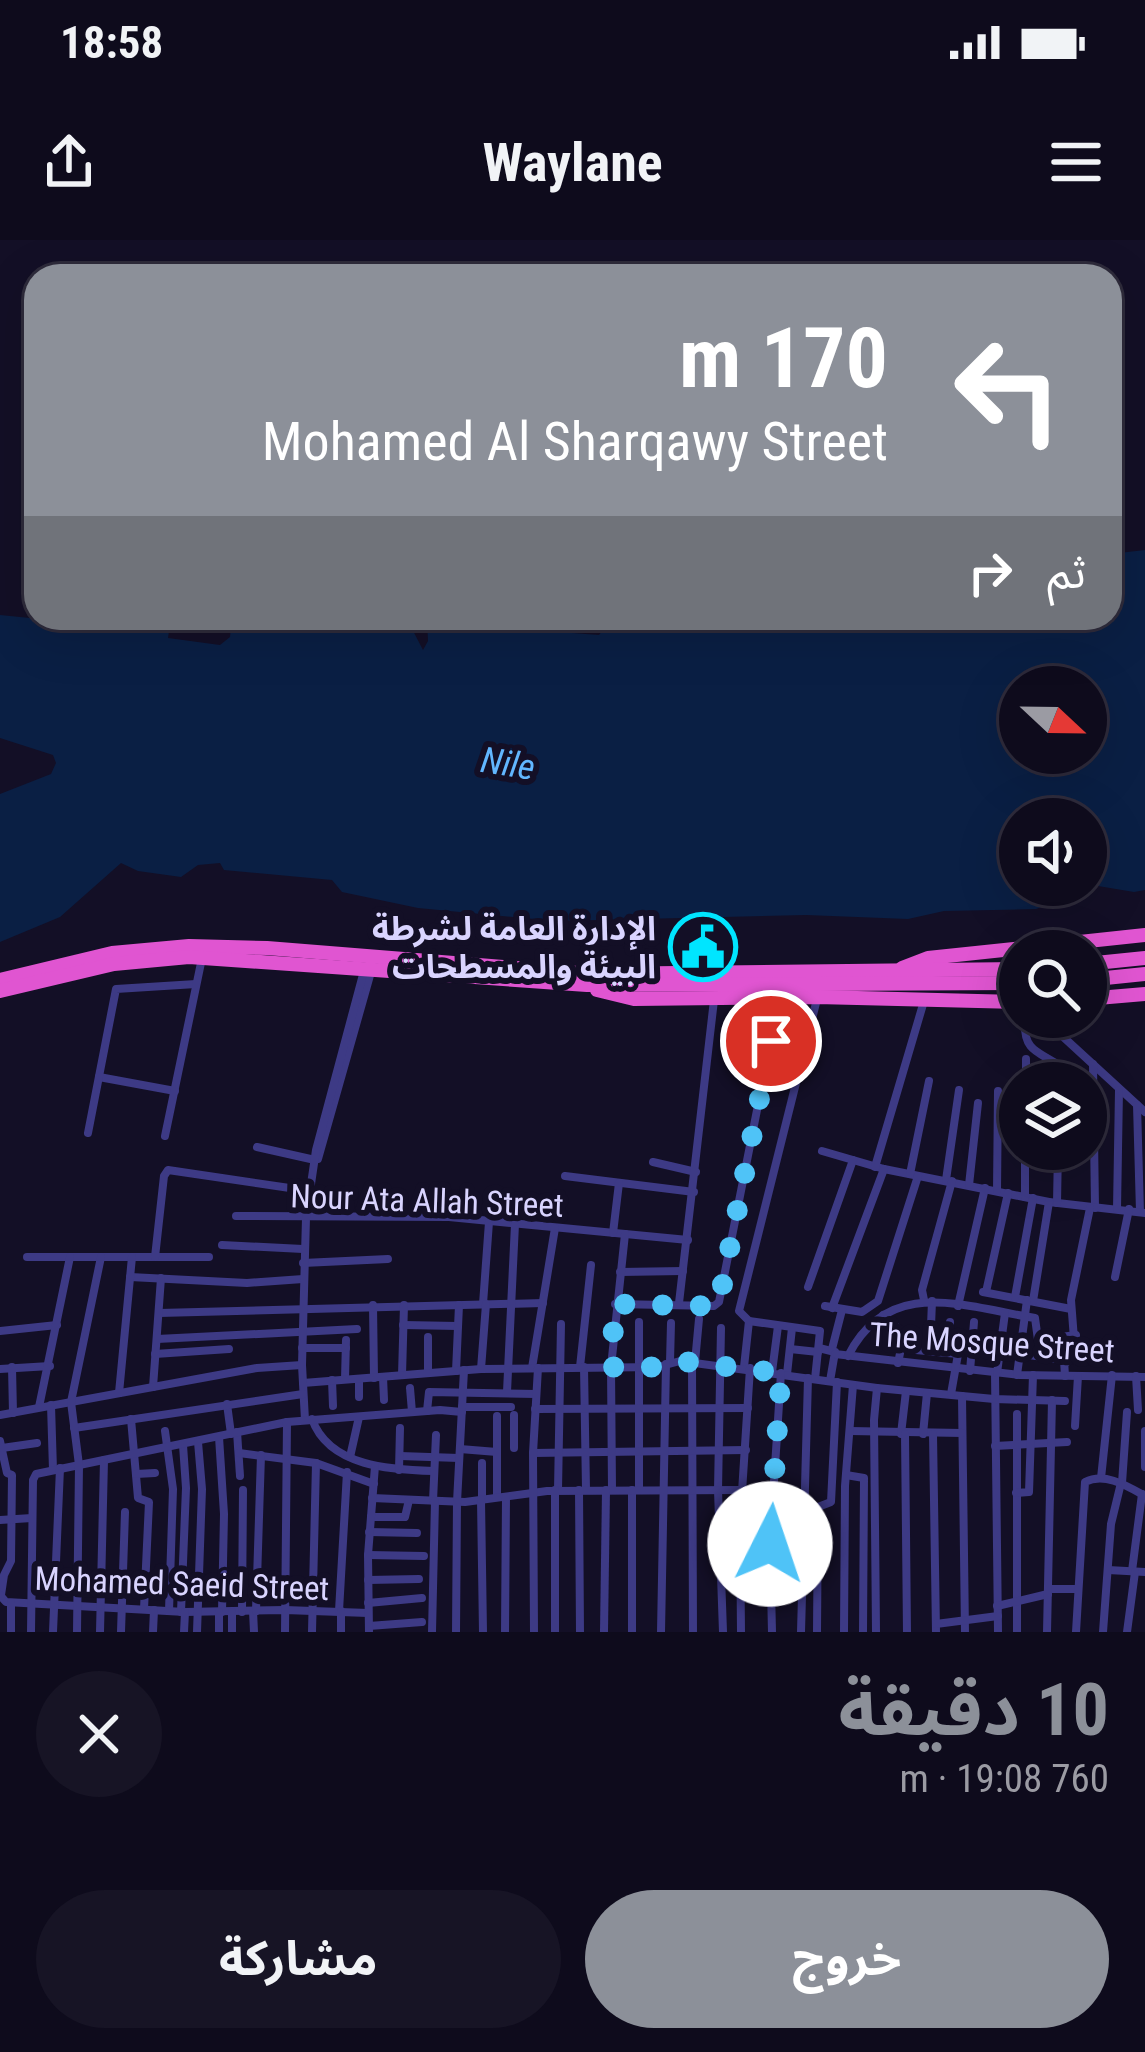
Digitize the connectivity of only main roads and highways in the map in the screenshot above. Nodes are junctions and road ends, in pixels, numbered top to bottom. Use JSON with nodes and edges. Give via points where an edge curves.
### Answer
{"nodes":[{"id":1,"x":1145,"y":935,"type":"edge"},
{"id":2,"x":1145,"y":958,"type":"edge"},
{"id":3,"x":1107,"y":962,"type":"edge"},
{"id":4,"x":898,"y":970,"type":"junction"},
{"id":5,"x":999,"y":971,"type":"edge"},
{"id":6,"x":1145,"y":974,"type":"edge"},
{"id":7,"x":939,"y":977,"type":"junction"},
{"id":8,"x":1107,"y":978,"type":"edge"},
{"id":9,"x":0,"y":980,"type":"edge"},
{"id":10,"x":999,"y":981,"type":"edge"},
{"id":11,"x":587,"y":986,"type":"junction"},
{"id":12,"x":815,"y":990,"type":"junction"},
{"id":13,"x":0,"y":991,"type":"edge"},
{"id":14,"x":1145,"y":994,"type":"edge"},
{"id":15,"x":1107,"y":997,"type":"edge"},
{"id":16,"x":999,"y":1002,"type":"edge"}],
"edges":[{"from":1,"to":4,"type":"highway","via":[[928,958]]},
{"from":2,"to":3,"type":"highway"},
{"from":4,"to":7,"type":"highway"},
{"from":4,"to":9,"type":"highway","via":[[592,974],[189,946],[112,952]]},
{"from":5,"to":7,"type":"highway"},
{"from":6,"to":8,"type":"highway"},
{"from":7,"to":10,"type":"highway"},
{"from":7,"to":12,"type":"highway"},
{"from":11,"to":12,"type":"highway"},
{"from":11,"to":12,"type":"highway","via":[[634,999]]},
{"from":11,"to":13,"type":"highway","via":[[202,957],[114,964]]},
{"from":12,"to":16,"type":"highway"},
{"from":14,"to":15,"type":"highway"}]}
